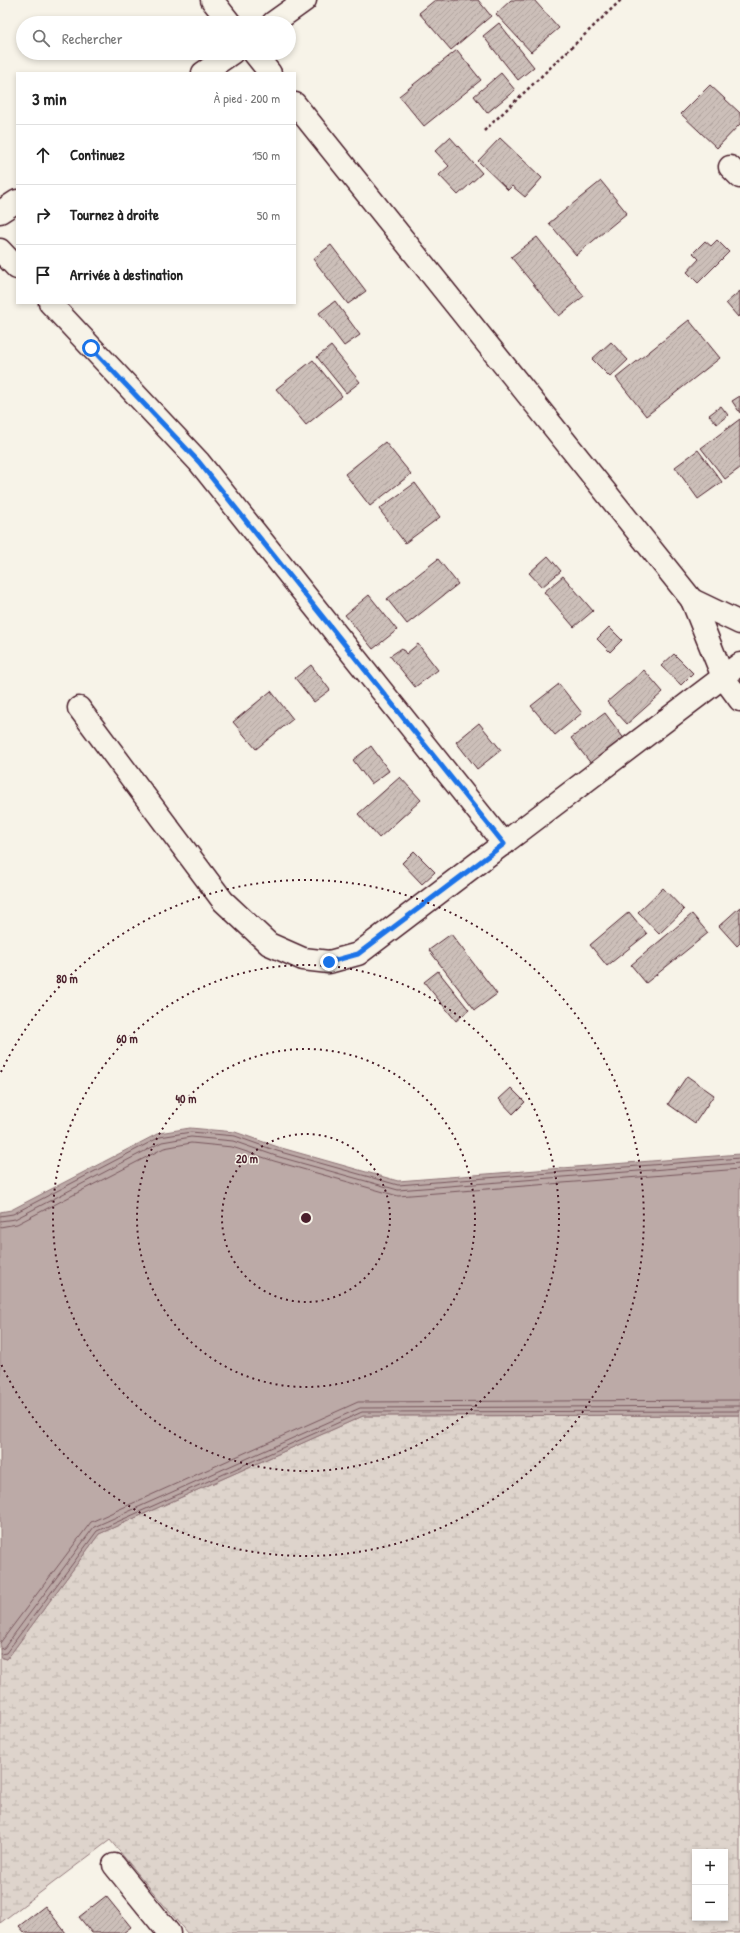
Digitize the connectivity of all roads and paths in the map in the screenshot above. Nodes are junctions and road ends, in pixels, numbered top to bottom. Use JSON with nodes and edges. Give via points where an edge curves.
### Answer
{"nodes":[{"id":1,"x":212,"y":0,"type":"edge"},
{"id":2,"x":305,"y":0,"type":"edge"},
{"id":3,"x":621,"y":0,"type":"edge"},
{"id":4,"x":225,"y":16,"type":"edge"},
{"id":5,"x":283,"y":16,"type":"edge"},
{"id":6,"x":222,"y":60,"type":"edge"},
{"id":7,"x":260,"y":60,"type":"edge"},
{"id":8,"x":204,"y":72,"type":"edge"},
{"id":9,"x":269,"y":72,"type":"edge"},
{"id":10,"x":296,"y":105,"type":"edge"},
{"id":11,"x":484,"y":131,"type":"dead end"},
{"id":12,"x":16,"y":202,"type":"edge"},
{"id":13,"x":0,"y":212,"type":"edge"},
{"id":14,"x":0,"y":250,"type":"edge"},
{"id":15,"x":16,"y":267,"type":"edge"},
{"id":16,"x":51,"y":304,"type":"edge"},
{"id":17,"x":692,"y":600,"type":"junction"},
{"id":18,"x":740,"y":623,"type":"edge"},
{"id":19,"x":740,"y":664,"type":"edge"},
{"id":20,"x":723,"y":677,"type":"junction"},
{"id":21,"x":740,"y":700,"type":"edge"},
{"id":22,"x":79,"y":708,"type":"dead end"},
{"id":23,"x":504,"y":844,"type":"junction"},
{"id":24,"x":114,"y":1865,"type":"dead end"},
{"id":25,"x":170,"y":1933,"type":"edge"}],
"edges":[{"from":1,"to":4,"type":"street"},
{"from":2,"to":5,"type":"street"},
{"from":3,"to":11,"type":"path"},
{"from":6,"to":8,"type":"street"},
{"from":7,"to":9,"type":"street"},
{"from":10,"to":17,"type":"street"},
{"from":12,"to":13,"type":"street"},
{"from":14,"to":15,"type":"street"},
{"from":16,"to":23,"type":"street","via":[[199,462]]},
{"from":17,"to":18,"type":"street"},
{"from":17,"to":20,"type":"street"},
{"from":19,"to":20,"type":"street"},
{"from":20,"to":21,"type":"street"},
{"from":20,"to":23,"type":"street"},
{"from":22,"to":23,"type":"street","via":[[223,901],[269,944],[303,959],[329,962],[358,954]]},
{"from":24,"to":25,"type":"street"}]}
